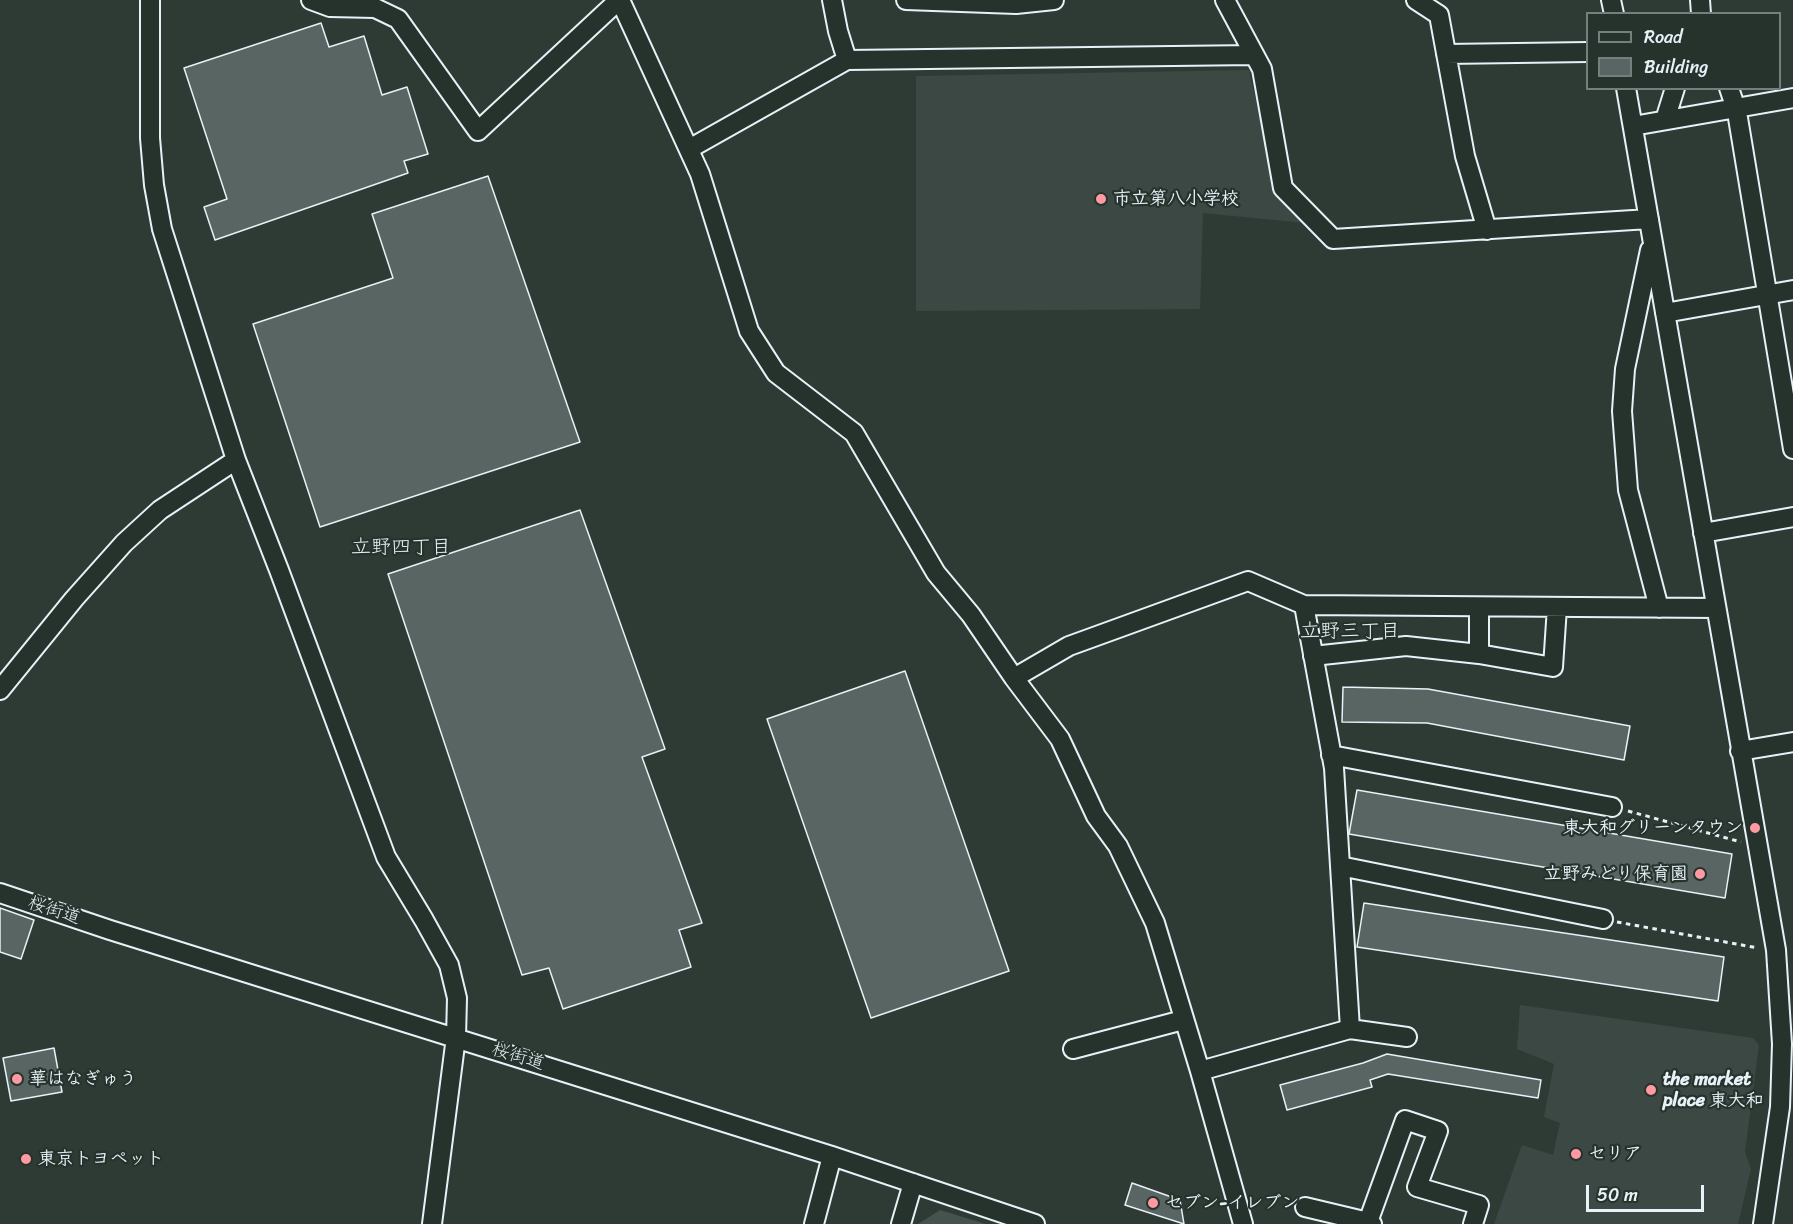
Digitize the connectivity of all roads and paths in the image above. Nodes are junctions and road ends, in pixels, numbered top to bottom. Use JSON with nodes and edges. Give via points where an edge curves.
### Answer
{"nodes":[{"id":1,"x":150,"y":0,"type":"edge"},
{"id":2,"x":311,"y":0,"type":"edge"},
{"id":3,"x":619,"y":0,"type":"edge"},
{"id":4,"x":832,"y":0,"type":"edge"},
{"id":5,"x":906,"y":0,"type":"edge"},
{"id":6,"x":1054,"y":0,"type":"edge"},
{"id":7,"x":1225,"y":0,"type":"edge"},
{"id":8,"x":1416,"y":0,"type":"edge"},
{"id":9,"x":990,"y":1,"type":"edge"},
{"id":10,"x":1586,"y":52,"type":"edge"},
{"id":11,"x":1446,"y":54,"type":"junction"},
{"id":12,"x":1254,"y":55,"type":"junction"},
{"id":13,"x":847,"y":60,"type":"junction"},
{"id":14,"x":1626,"y":90,"type":"edge"},
{"id":15,"x":1675,"y":90,"type":"edge"},
{"id":16,"x":1730,"y":90,"type":"edge"},
{"id":17,"x":1793,"y":98,"type":"edge"},
{"id":18,"x":1736,"y":108,"type":"junction"},
{"id":19,"x":1665,"y":120,"type":"junction"},
{"id":20,"x":1633,"y":126,"type":"junction"},
{"id":21,"x":689,"y":149,"type":"junction"},
{"id":22,"x":1649,"y":219,"type":"junction"},
{"id":23,"x":1487,"y":230,"type":"junction"},
{"id":24,"x":1653,"y":239,"type":"junction"},
{"id":25,"x":1793,"y":290,"type":"edge"},
{"id":26,"x":1767,"y":294,"type":"junction"},
{"id":27,"x":1665,"y":313,"type":"junction"},
{"id":28,"x":1793,"y":449,"type":"edge"},
{"id":29,"x":236,"y":460,"type":"junction"},
{"id":30,"x":1793,"y":518,"type":"edge"},
{"id":31,"x":1703,"y":533,"type":"junction"},
{"id":32,"x":1304,"y":605,"type":"junction"},
{"id":33,"x":1479,"y":606,"type":"junction"},
{"id":34,"x":1557,"y":607,"type":"junction"},
{"id":35,"x":1659,"y":608,"type":"junction"},
{"id":36,"x":1716,"y":608,"type":"junction"},
{"id":37,"x":1479,"y":654,"type":"junction"},
{"id":38,"x":1313,"y":656,"type":"junction"},
{"id":39,"x":1014,"y":678,"type":"junction"},
{"id":40,"x":0,"y":690,"type":"edge"},
{"id":41,"x":1793,"y":742,"type":"edge"},
{"id":42,"x":1740,"y":751,"type":"junction"},
{"id":43,"x":1332,"y":755,"type":"junction"},
{"id":44,"x":1612,"y":807,"type":"joint"},
{"id":45,"x":1758,"y":845,"type":"junction"},
{"id":46,"x":1340,"y":866,"type":"junction"},
{"id":47,"x":0,"y":893,"type":"edge"},
{"id":48,"x":1604,"y":919,"type":"joint"},
{"id":49,"x":1776,"y":950,"type":"junction"},
{"id":50,"x":1183,"y":1020,"type":"junction"},
{"id":51,"x":1350,"y":1029,"type":"junction"},
{"id":52,"x":456,"y":1037,"type":"junction"},
{"id":53,"x":1407,"y":1037,"type":"dead end"},
{"id":54,"x":1788,"y":1044,"type":"edge"},
{"id":55,"x":1073,"y":1049,"type":"dead end"},
{"id":56,"x":1200,"y":1071,"type":"junction"},
{"id":57,"x":832,"y":1156,"type":"junction"},
{"id":58,"x":913,"y":1183,"type":"junction"},
{"id":59,"x":1305,"y":1207,"type":"dead end"},
{"id":60,"x":1370,"y":1223,"type":"edge"},
{"id":61,"x":432,"y":1224,"type":"edge"},
{"id":62,"x":814,"y":1224,"type":"edge"},
{"id":63,"x":901,"y":1224,"type":"edge"},
{"id":64,"x":1035,"y":1224,"type":"edge"},
{"id":65,"x":1243,"y":1224,"type":"edge"},
{"id":66,"x":1473,"y":1224,"type":"edge"},
{"id":67,"x":1763,"y":1224,"type":"edge"}],
"edges":[{"from":1,"to":29,"type":"street","via":[[150,138],[160,218]]},
{"from":2,"to":3,"type":"street","via":[[330,7],[375,8],[398,19],[478,131]]},
{"from":3,"to":21,"type":"street"},
{"from":4,"to":13,"type":"street"},
{"from":5,"to":9,"type":"street"},
{"from":6,"to":9,"type":"street","via":[[1016,4]]},
{"from":7,"to":12,"type":"street"},
{"from":8,"to":11,"type":"street","via":[[1439,15]]},
{"from":10,"to":11,"type":"street"},
{"from":11,"to":23,"type":"street","via":[[1465,156]]},
{"from":12,"to":13,"type":"street"},
{"from":12,"to":23,"type":"street","via":[[1262,69],[1283,188],[1333,239]]},
{"from":13,"to":21,"type":"street"},
{"from":14,"to":20,"type":"street"},
{"from":15,"to":19,"type":"street"},
{"from":16,"to":18,"type":"street"},
{"from":17,"to":18,"type":"street"},
{"from":18,"to":19,"type":"street"},
{"from":18,"to":26,"type":"street"},
{"from":19,"to":20,"type":"street"},
{"from":20,"to":22,"type":"street"},
{"from":21,"to":39,"type":"street","via":[[749,331],[776,373],[854,433],[936,573],[971,615]]},
{"from":22,"to":23,"type":"street"},
{"from":22,"to":24,"type":"street"},
{"from":24,"to":27,"type":"street"},
{"from":24,"to":35,"type":"street","via":[[1625,369],[1622,411],[1628,490]]},
{"from":25,"to":26,"type":"street"},
{"from":26,"to":27,"type":"street"},
{"from":26,"to":28,"type":"street"},
{"from":27,"to":31,"type":"street"},
{"from":29,"to":40,"type":"street","via":[[160,510],[124,543]]},
{"from":29,"to":52,"type":"street","via":[[386,857],[449,965],[457,998]]},
{"from":30,"to":31,"type":"street"},
{"from":31,"to":36,"type":"street"},
{"from":32,"to":33,"type":"street"},
{"from":32,"to":38,"type":"street"},
{"from":32,"to":39,"type":"street","via":[[1248,581],[1069,646]]},
{"from":33,"to":34,"type":"street"},
{"from":33,"to":37,"type":"street"},
{"from":34,"to":35,"type":"street"},
{"from":34,"to":37,"type":"street","via":[[1553,667]]},
{"from":35,"to":36,"type":"street"},
{"from":36,"to":42,"type":"street"},
{"from":37,"to":38,"type":"street","via":[[1406,646]]},
{"from":38,"to":43,"type":"street"},
{"from":39,"to":50,"type":"street","via":[[1060,739],[1096,816],[1118,846],[1155,923]]},
{"from":41,"to":42,"type":"street"},
{"from":42,"to":45,"type":"street"},
{"from":43,"to":44,"type":"street"},
{"from":43,"to":46,"type":"street"},
{"from":44,"to":45,"type":"path"},
{"from":45,"to":49,"type":"street"},
{"from":46,"to":48,"type":"street"},
{"from":46,"to":51,"type":"street"},
{"from":47,"to":52,"type":"street","name":"桜街道"},
{"from":48,"to":49,"type":"path"},
{"from":49,"to":54,"type":"street"},
{"from":50,"to":55,"type":"street"},
{"from":50,"to":56,"type":"street"},
{"from":51,"to":53,"type":"street"},
{"from":51,"to":56,"type":"street"},
{"from":52,"to":57,"type":"street","name":"桜街道"},
{"from":52,"to":61,"type":"street"},
{"from":54,"to":67,"type":"street"},
{"from":56,"to":65,"type":"street"},
{"from":57,"to":58,"type":"street","name":"桜街道"},
{"from":57,"to":62,"type":"street"},
{"from":58,"to":63,"type":"street"},
{"from":58,"to":64,"type":"street","name":"桜街道"},
{"from":59,"to":60,"type":"street"},
{"from":60,"to":66,"type":"street","via":[[1405,1120],[1438,1131],[1417,1186],[1479,1205]]}]}
